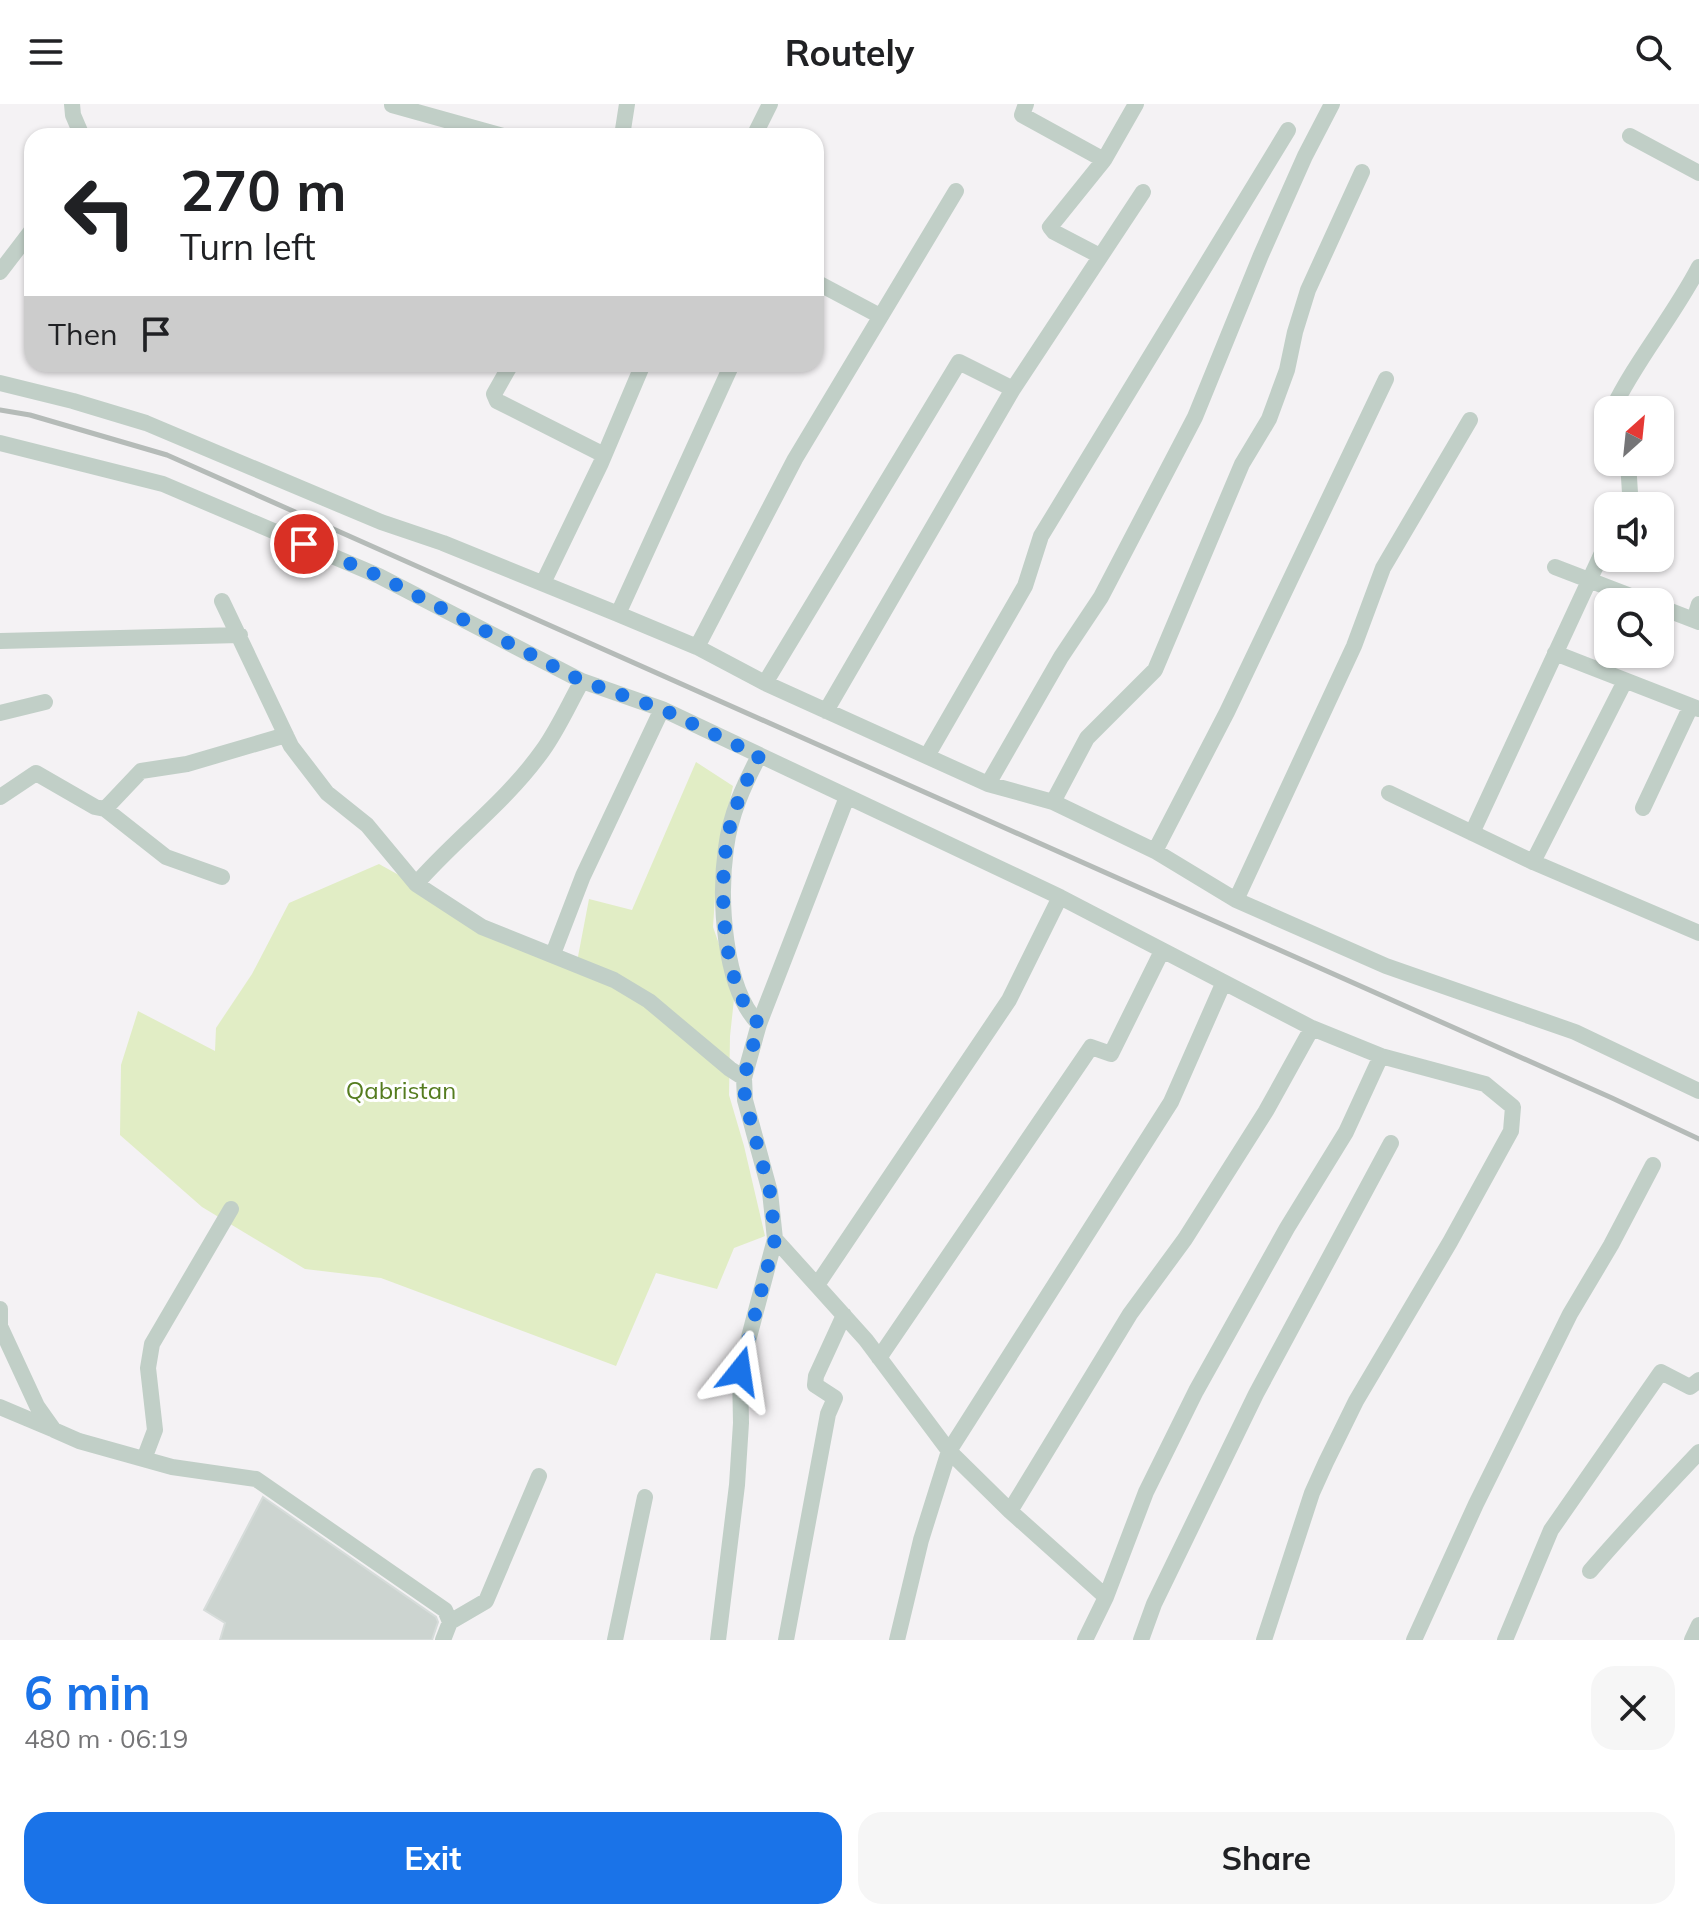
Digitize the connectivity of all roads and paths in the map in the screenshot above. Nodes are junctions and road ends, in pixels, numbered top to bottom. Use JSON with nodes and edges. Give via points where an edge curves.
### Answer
{"nodes":[{"id":1,"x":72,"y":104,"type":"edge"},
{"id":2,"x":627,"y":104,"type":"edge"},
{"id":3,"x":770,"y":104,"type":"edge"},
{"id":4,"x":1026,"y":104,"type":"edge"},
{"id":5,"x":1136,"y":104,"type":"edge"},
{"id":6,"x":1332,"y":104,"type":"edge"},
{"id":7,"x":392,"y":105,"type":"edge"},
{"id":8,"x":79,"y":128,"type":"edge"},
{"id":9,"x":459,"y":128,"type":"edge"},
{"id":10,"x":623,"y":128,"type":"edge"},
{"id":11,"x":758,"y":128,"type":"edge"},
{"id":12,"x":1288,"y":130,"type":"dead end"},
{"id":13,"x":1630,"y":136,"type":"dead end"},
{"id":14,"x":1104,"y":160,"type":"junction"},
{"id":15,"x":1362,"y":172,"type":"dead end"},
{"id":16,"x":1699,"y":173,"type":"edge"},
{"id":17,"x":956,"y":191,"type":"dead end"},
{"id":18,"x":1143,"y":192,"type":"dead end"},
{"id":19,"x":24,"y":240,"type":"edge"},
{"id":20,"x":1100,"y":256,"type":"junction"},
{"id":21,"x":1699,"y":267,"type":"edge"},
{"id":22,"x":0,"y":272,"type":"edge"},
{"id":23,"x":824,"y":286,"type":"edge"},
{"id":24,"x":880,"y":316,"type":"junction"},
{"id":25,"x":506,"y":372,"type":"edge"},
{"id":26,"x":640,"y":372,"type":"edge"},
{"id":27,"x":728,"y":372,"type":"edge"},
{"id":28,"x":1386,"y":379,"type":"dead end"},
{"id":29,"x":0,"y":383,"type":"edge"},
{"id":30,"x":1013,"y":389,"type":"junction"},
{"id":31,"x":1619,"y":396,"type":"edge"},
{"id":32,"x":1470,"y":420,"type":"dead end"},
{"id":33,"x":0,"y":443,"type":"edge"},
{"id":34,"x":604,"y":455,"type":"junction"},
{"id":35,"x":1555,"y":567,"type":"dead end"},
{"id":36,"x":1594,"y":569,"type":"edge"},
{"id":37,"x":1589,"y":580,"type":"junction"},
{"id":38,"x":543,"y":583,"type":"junction"},
{"id":39,"x":1610,"y":588,"type":"edge"},
{"id":40,"x":222,"y":601,"type":"dead end"},
{"id":41,"x":1674,"y":610,"type":"edge"},
{"id":42,"x":618,"y":614,"type":"junction"},
{"id":43,"x":1697,"y":616,"type":"edge"},
{"id":44,"x":240,"y":635,"type":"junction"},
{"id":45,"x":0,"y":641,"type":"edge"},
{"id":46,"x":697,"y":647,"type":"junction"},
{"id":47,"x":1555,"y":653,"type":"junction"},
{"id":48,"x":582,"y":681,"type":"junction"},
{"id":49,"x":1625,"y":681,"type":"junction"},
{"id":50,"x":765,"y":683,"type":"junction"},
{"id":51,"x":45,"y":702,"type":"dead end"},
{"id":52,"x":1695,"y":708,"type":"edge"},
{"id":53,"x":662,"y":709,"type":"junction"},
{"id":54,"x":826,"y":711,"type":"junction"},
{"id":55,"x":0,"y":713,"type":"edge"},
{"id":56,"x":286,"y":735,"type":"junction"},
{"id":57,"x":759,"y":756,"type":"junction"},
{"id":58,"x":927,"y":756,"type":"junction"},
{"id":59,"x":988,"y":784,"type":"junction"},
{"id":60,"x":1389,"y":793,"type":"dead end"},
{"id":61,"x":0,"y":797,"type":"edge"},
{"id":62,"x":847,"y":797,"type":"junction"},
{"id":63,"x":1053,"y":802,"type":"junction"},
{"id":64,"x":1643,"y":808,"type":"dead end"},
{"id":65,"x":105,"y":809,"type":"junction"},
{"id":66,"x":1472,"y":833,"type":"junction"},
{"id":67,"x":1155,"y":851,"type":"junction"},
{"id":68,"x":1533,"y":862,"type":"junction"},
{"id":69,"x":222,"y":877,"type":"dead end"},
{"id":70,"x":416,"y":884,"type":"junction"},
{"id":71,"x":1060,"y":897,"type":"junction"},
{"id":72,"x":1236,"y":900,"type":"junction"},
{"id":73,"x":1699,"y":933,"type":"edge"},
{"id":74,"x":1162,"y":951,"type":"junction"},
{"id":75,"x":553,"y":954,"type":"junction"},
{"id":76,"x":1223,"y":984,"type":"junction"},
{"id":77,"x":759,"y":1024,"type":"junction"},
{"id":78,"x":1312,"y":1028,"type":"junction"},
{"id":79,"x":1381,"y":1056,"type":"junction"},
{"id":80,"x":744,"y":1078,"type":"junction"},
{"id":81,"x":1699,"y":1091,"type":"edge"},
{"id":82,"x":1391,"y":1143,"type":"dead end"},
{"id":83,"x":1653,"y":1165,"type":"dead end"},
{"id":84,"x":231,"y":1209,"type":"dead end"},
{"id":85,"x":775,"y":1239,"type":"junction"},
{"id":86,"x":817,"y":1285,"type":"junction"},
{"id":87,"x":0,"y":1309,"type":"edge"},
{"id":88,"x":844,"y":1315,"type":"junction"},
{"id":89,"x":879,"y":1358,"type":"junction"},
{"id":90,"x":1699,"y":1380,"type":"edge"},
{"id":91,"x":0,"y":1407,"type":"edge"},
{"id":92,"x":54,"y":1430,"type":"junction"},
{"id":93,"x":949,"y":1451,"type":"junction"},
{"id":94,"x":1699,"y":1452,"type":"edge"},
{"id":95,"x":144,"y":1459,"type":"junction"},
{"id":96,"x":539,"y":1476,"type":"dead end"},
{"id":97,"x":645,"y":1497,"type":"dead end"},
{"id":98,"x":1010,"y":1511,"type":"junction"},
{"id":99,"x":1590,"y":1571,"type":"dead end"},
{"id":100,"x":1106,"y":1597,"type":"junction"},
{"id":101,"x":450,"y":1622,"type":"junction"},
{"id":102,"x":1699,"y":1625,"type":"edge"},
{"id":103,"x":443,"y":1640,"type":"edge"},
{"id":104,"x":615,"y":1640,"type":"edge"},
{"id":105,"x":718,"y":1640,"type":"edge"},
{"id":106,"x":786,"y":1640,"type":"edge"},
{"id":107,"x":897,"y":1640,"type":"edge"},
{"id":108,"x":1085,"y":1640,"type":"edge"},
{"id":109,"x":1141,"y":1640,"type":"edge"},
{"id":110,"x":1264,"y":1640,"type":"edge"},
{"id":111,"x":1414,"y":1640,"type":"edge"},
{"id":112,"x":1505,"y":1640,"type":"edge"},
{"id":113,"x":1692,"y":1640,"type":"edge"}],
"edges":[{"from":1,"to":8,"type":"street"},
{"from":2,"to":10,"type":"street"},
{"from":3,"to":11,"type":"street"},
{"from":4,"to":14,"type":"street","via":[[1022,115]]},
{"from":5,"to":14,"type":"street"},
{"from":6,"to":59,"type":"street","via":[[1261,255],[1195,417],[1101,597]]},
{"from":7,"to":9,"type":"street"},
{"from":12,"to":58,"type":"street","via":[[1041,536],[1025,586]]},
{"from":13,"to":16,"type":"street"},
{"from":14,"to":20,"type":"street","via":[[1050,227]]},
{"from":15,"to":63,"type":"street","via":[[1308,290],[1269,419],[1242,464],[1155,670],[1087,738]]},
{"from":17,"to":24,"type":"street"},
{"from":18,"to":20,"type":"street"},
{"from":19,"to":22,"type":"street"},
{"from":20,"to":30,"type":"street"},
{"from":21,"to":31,"type":"street"},
{"from":23,"to":24,"type":"street"},
{"from":24,"to":46,"type":"street","via":[[795,459]]},
{"from":25,"to":34,"type":"street","via":[[494,394],[497,401]]},
{"from":26,"to":34,"type":"street"},
{"from":27,"to":42,"type":"street"},
{"from":28,"to":67,"type":"street"},
{"from":29,"to":38,"type":"street","via":[[146,423]]},
{"from":30,"to":50,"type":"street","via":[[959,362]]},
{"from":30,"to":54,"type":"street"},
{"from":32,"to":72,"type":"street","via":[[1383,568],[1354,646]]},
{"from":33,"to":48,"type":"street","via":[[163,484],[379,576]]},
{"from":34,"to":38,"type":"street"},
{"from":35,"to":37,"type":"street"},
{"from":36,"to":37,"type":"street"},
{"from":37,"to":39,"type":"street"},
{"from":37,"to":47,"type":"street"},
{"from":38,"to":42,"type":"street"},
{"from":40,"to":44,"type":"street"},
{"from":41,"to":43,"type":"street"},
{"from":42,"to":46,"type":"street"},
{"from":44,"to":45,"type":"street"},
{"from":44,"to":56,"type":"street"},
{"from":46,"to":50,"type":"street"},
{"from":47,"to":49,"type":"street"},
{"from":47,"to":66,"type":"street"},
{"from":48,"to":53,"type":"street"},
{"from":48,"to":70,"type":"street","via":[[543,750]]},
{"from":49,"to":52,"type":"street"},
{"from":49,"to":68,"type":"street"},
{"from":50,"to":54,"type":"street"},
{"from":51,"to":55,"type":"street"},
{"from":52,"to":64,"type":"street"},
{"from":53,"to":57,"type":"street"},
{"from":53,"to":75,"type":"street","via":[[583,876]]},
{"from":54,"to":58,"type":"street"},
{"from":56,"to":65,"type":"street","via":[[187,764],[141,771]]},
{"from":56,"to":70,"type":"street","via":[[327,793],[367,825]]},
{"from":57,"to":62,"type":"street"},
{"from":57,"to":77,"type":"street","via":[[739,795],[726,847],[723,902],[732,969],[747,1012]]},
{"from":58,"to":59,"type":"street"},
{"from":59,"to":63,"type":"street"},
{"from":60,"to":66,"type":"street"},
{"from":61,"to":65,"type":"street","via":[[36,773]]},
{"from":62,"to":71,"type":"street"},
{"from":62,"to":77,"type":"street"},
{"from":63,"to":67,"type":"street"},
{"from":65,"to":69,"type":"street","via":[[166,857]]},
{"from":66,"to":68,"type":"street"},
{"from":67,"to":72,"type":"street"},
{"from":68,"to":73,"type":"street"},
{"from":70,"to":75,"type":"street","via":[[482,927]]},
{"from":71,"to":74,"type":"street"},
{"from":71,"to":86,"type":"street","via":[[1009,1000]]},
{"from":72,"to":81,"type":"street","via":[[1386,966],[1575,1032]]},
{"from":74,"to":76,"type":"street"},
{"from":74,"to":89,"type":"street","via":[[1111,1054],[1091,1047]]},
{"from":75,"to":80,"type":"street","via":[[649,1001]]},
{"from":76,"to":78,"type":"street"},
{"from":76,"to":93,"type":"street","via":[[1171,1102]]},
{"from":77,"to":80,"type":"street"},
{"from":78,"to":79,"type":"street"},
{"from":78,"to":98,"type":"street","via":[[1258,1124],[1130,1314]]},
{"from":79,"to":100,"type":"street","via":[[1346,1132],[1196,1391],[1146,1492]]},
{"from":79,"to":110,"type":"street","via":[[1485,1084],[1513,1107],[1511,1131],[1326,1462]]},
{"from":80,"to":85,"type":"street"},
{"from":82,"to":109,"type":"street","via":[[1256,1394]]},
{"from":83,"to":111,"type":"street","via":[[1570,1314]]},
{"from":84,"to":95,"type":"street","via":[[152,1344],[148,1368],[155,1430]]},
{"from":85,"to":86,"type":"street"},
{"from":85,"to":105,"type":"street","via":[[740,1371],[737,1485]]},
{"from":86,"to":88,"type":"street"},
{"from":87,"to":92,"type":"street","via":[[0,1326],[37,1406]]},
{"from":88,"to":89,"type":"street"},
{"from":88,"to":106,"type":"street","via":[[816,1376],[815,1385],[835,1398]]},
{"from":89,"to":93,"type":"street"},
{"from":90,"to":112,"type":"street","via":[[1690,1387],[1661,1372],[1551,1530]]},
{"from":91,"to":92,"type":"street"},
{"from":92,"to":95,"type":"street"},
{"from":93,"to":98,"type":"street"},
{"from":93,"to":107,"type":"street"},
{"from":94,"to":99,"type":"street"},
{"from":95,"to":101,"type":"street","via":[[256,1479],[445,1610]]},
{"from":96,"to":101,"type":"street","via":[[486,1601]]},
{"from":97,"to":104,"type":"street"},
{"from":98,"to":100,"type":"street"},
{"from":100,"to":108,"type":"street"},
{"from":101,"to":103,"type":"street"},
{"from":102,"to":113,"type":"street"}]}
